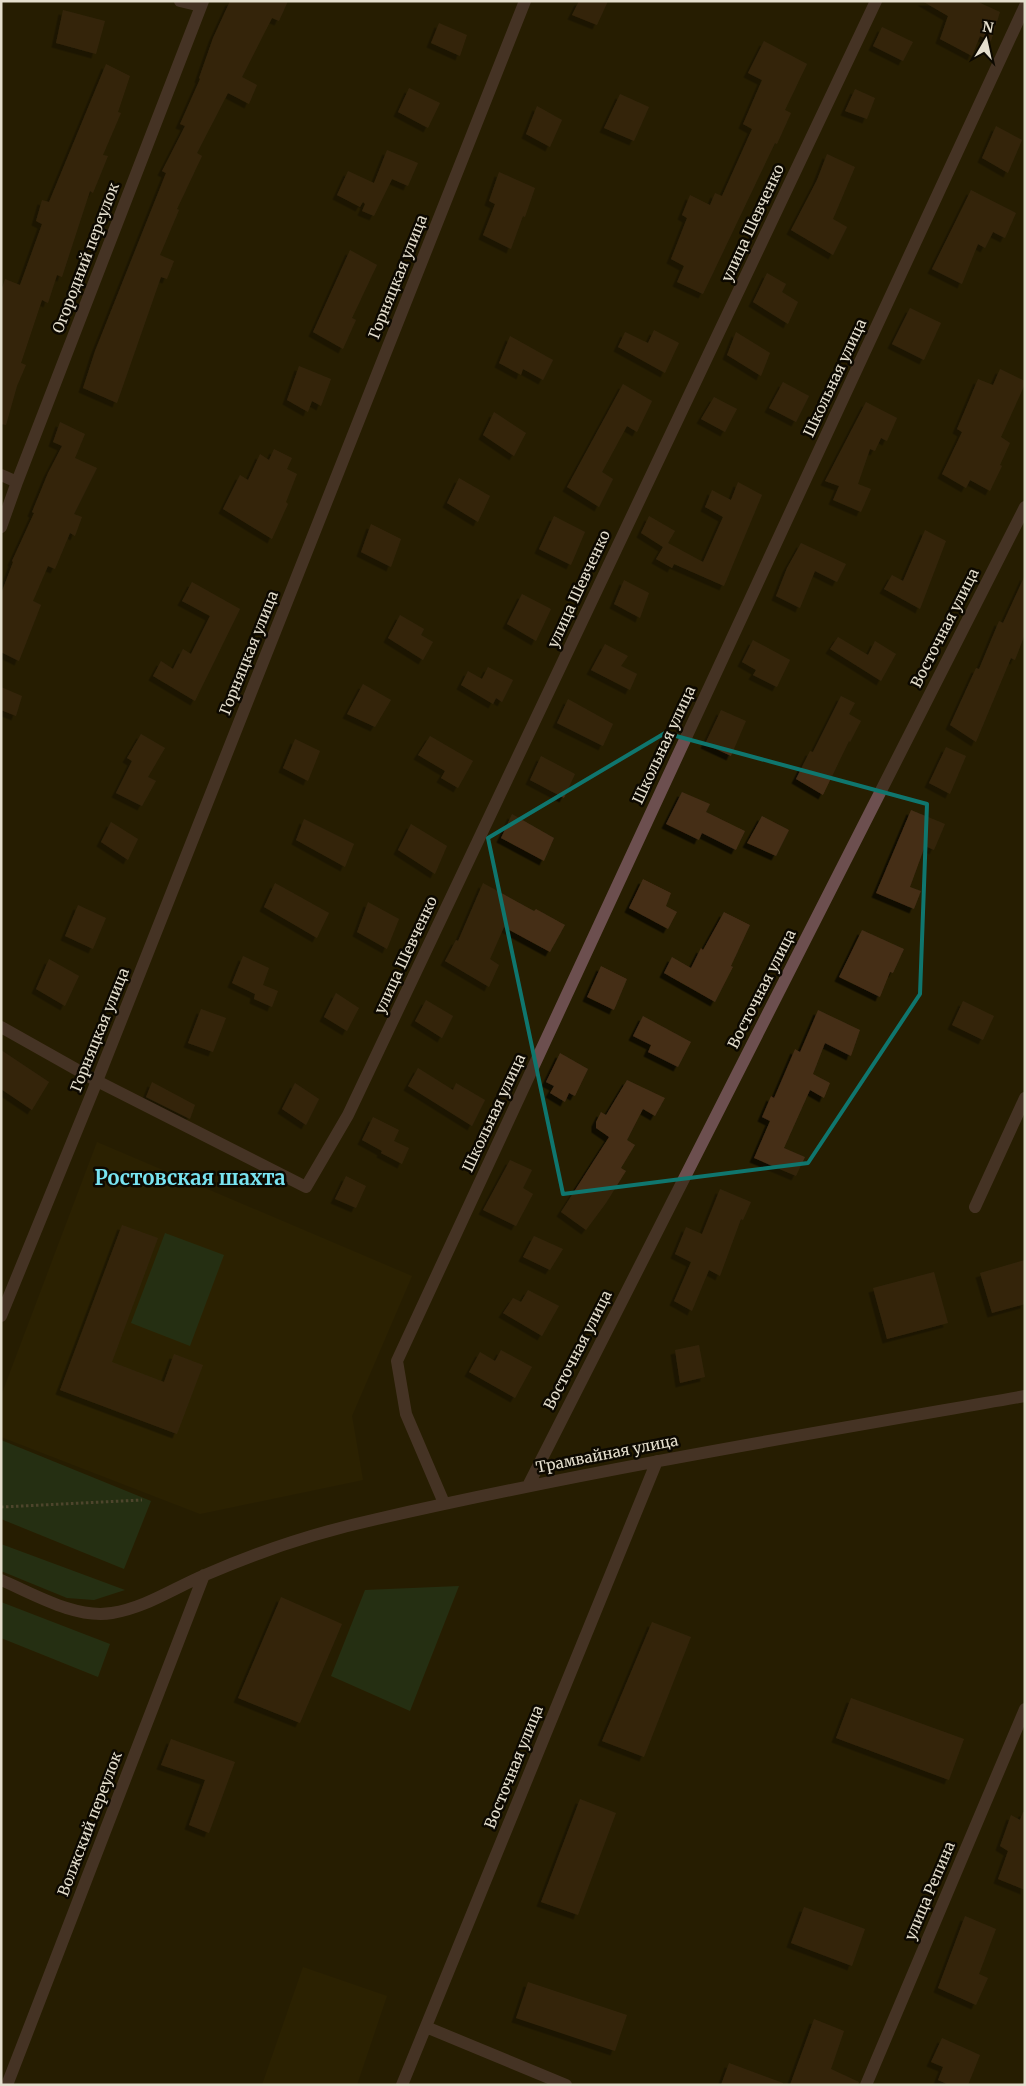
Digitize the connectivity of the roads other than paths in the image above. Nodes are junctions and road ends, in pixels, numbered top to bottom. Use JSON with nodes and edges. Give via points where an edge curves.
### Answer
{"nodes":[{"id":1,"x":180,"y":1,"type":"edge"},
{"id":2,"x":525,"y":1,"type":"edge"},
{"id":3,"x":876,"y":1,"type":"edge"},
{"id":4,"x":202,"y":4,"type":"edge"},
{"id":5,"x":1025,"y":6,"type":"edge"},
{"id":6,"x":1,"y":475,"type":"edge"},
{"id":7,"x":17,"y":482,"type":"junction"},
{"id":8,"x":1025,"y":507,"type":"edge"},
{"id":9,"x":1,"y":527,"type":"edge"},
{"id":10,"x":1,"y":1027,"type":"edge"},
{"id":11,"x":97,"y":1081,"type":"junction"},
{"id":12,"x":1025,"y":1098,"type":"edge"},
{"id":13,"x":975,"y":1208,"type":"dead end"},
{"id":14,"x":1,"y":1316,"type":"edge"},
{"id":15,"x":1025,"y":1396,"type":"edge"},
{"id":16,"x":657,"y":1461,"type":"junction"},
{"id":17,"x":528,"y":1486,"type":"junction"},
{"id":18,"x":444,"y":1504,"type":"junction"},
{"id":19,"x":204,"y":1575,"type":"junction"},
{"id":20,"x":1,"y":1580,"type":"edge"},
{"id":21,"x":1025,"y":1709,"type":"edge"},
{"id":22,"x":426,"y":2027,"type":"junction"},
{"id":23,"x":7,"y":2085,"type":"edge"},
{"id":24,"x":402,"y":2085,"type":"edge"},
{"id":25,"x":566,"y":2085,"type":"edge"},
{"id":26,"x":866,"y":2085,"type":"edge"}],
"edges":[{"from":1,"to":4,"type":"street"},
{"from":2,"to":11,"type":"street","name":"Горняцкая улица"},
{"from":3,"to":11,"type":"street","name":"улица Шевченко","via":[[348,1115],[306,1187]]},
{"from":4,"to":7,"type":"street","name":"Огородний переулок"},
{"from":5,"to":18,"type":"street","name":"Школьная улица","via":[[397,1361],[406,1414]]},
{"from":6,"to":7,"type":"street"},
{"from":7,"to":9,"type":"street","name":"Огородний переулок"},
{"from":8,"to":17,"type":"street","name":"Восточная улица"},
{"from":10,"to":11,"type":"street"},
{"from":11,"to":14,"type":"street","name":"Горняцкая улица"},
{"from":12,"to":13,"type":"street"},
{"from":15,"to":16,"type":"street","name":"Трамвайная улица"},
{"from":16,"to":17,"type":"street","name":"Трамвайная улица"},
{"from":16,"to":22,"type":"street","name":"Восточная улица"},
{"from":17,"to":18,"type":"street","name":"Трамвайная улица"},
{"from":18,"to":19,"type":"street","name":"Трамвайная улица","via":[[326,1532]]},
{"from":19,"to":20,"type":"street","name":"Трамвайная улица","via":[[139,1606],[96,1614],[56,1604]]},
{"from":19,"to":23,"type":"street","name":"Волжский переулок"},
{"from":21,"to":26,"type":"street","name":"улица Репина"},
{"from":22,"to":24,"type":"street","name":"Восточная улица"},
{"from":22,"to":25,"type":"street"}]}
